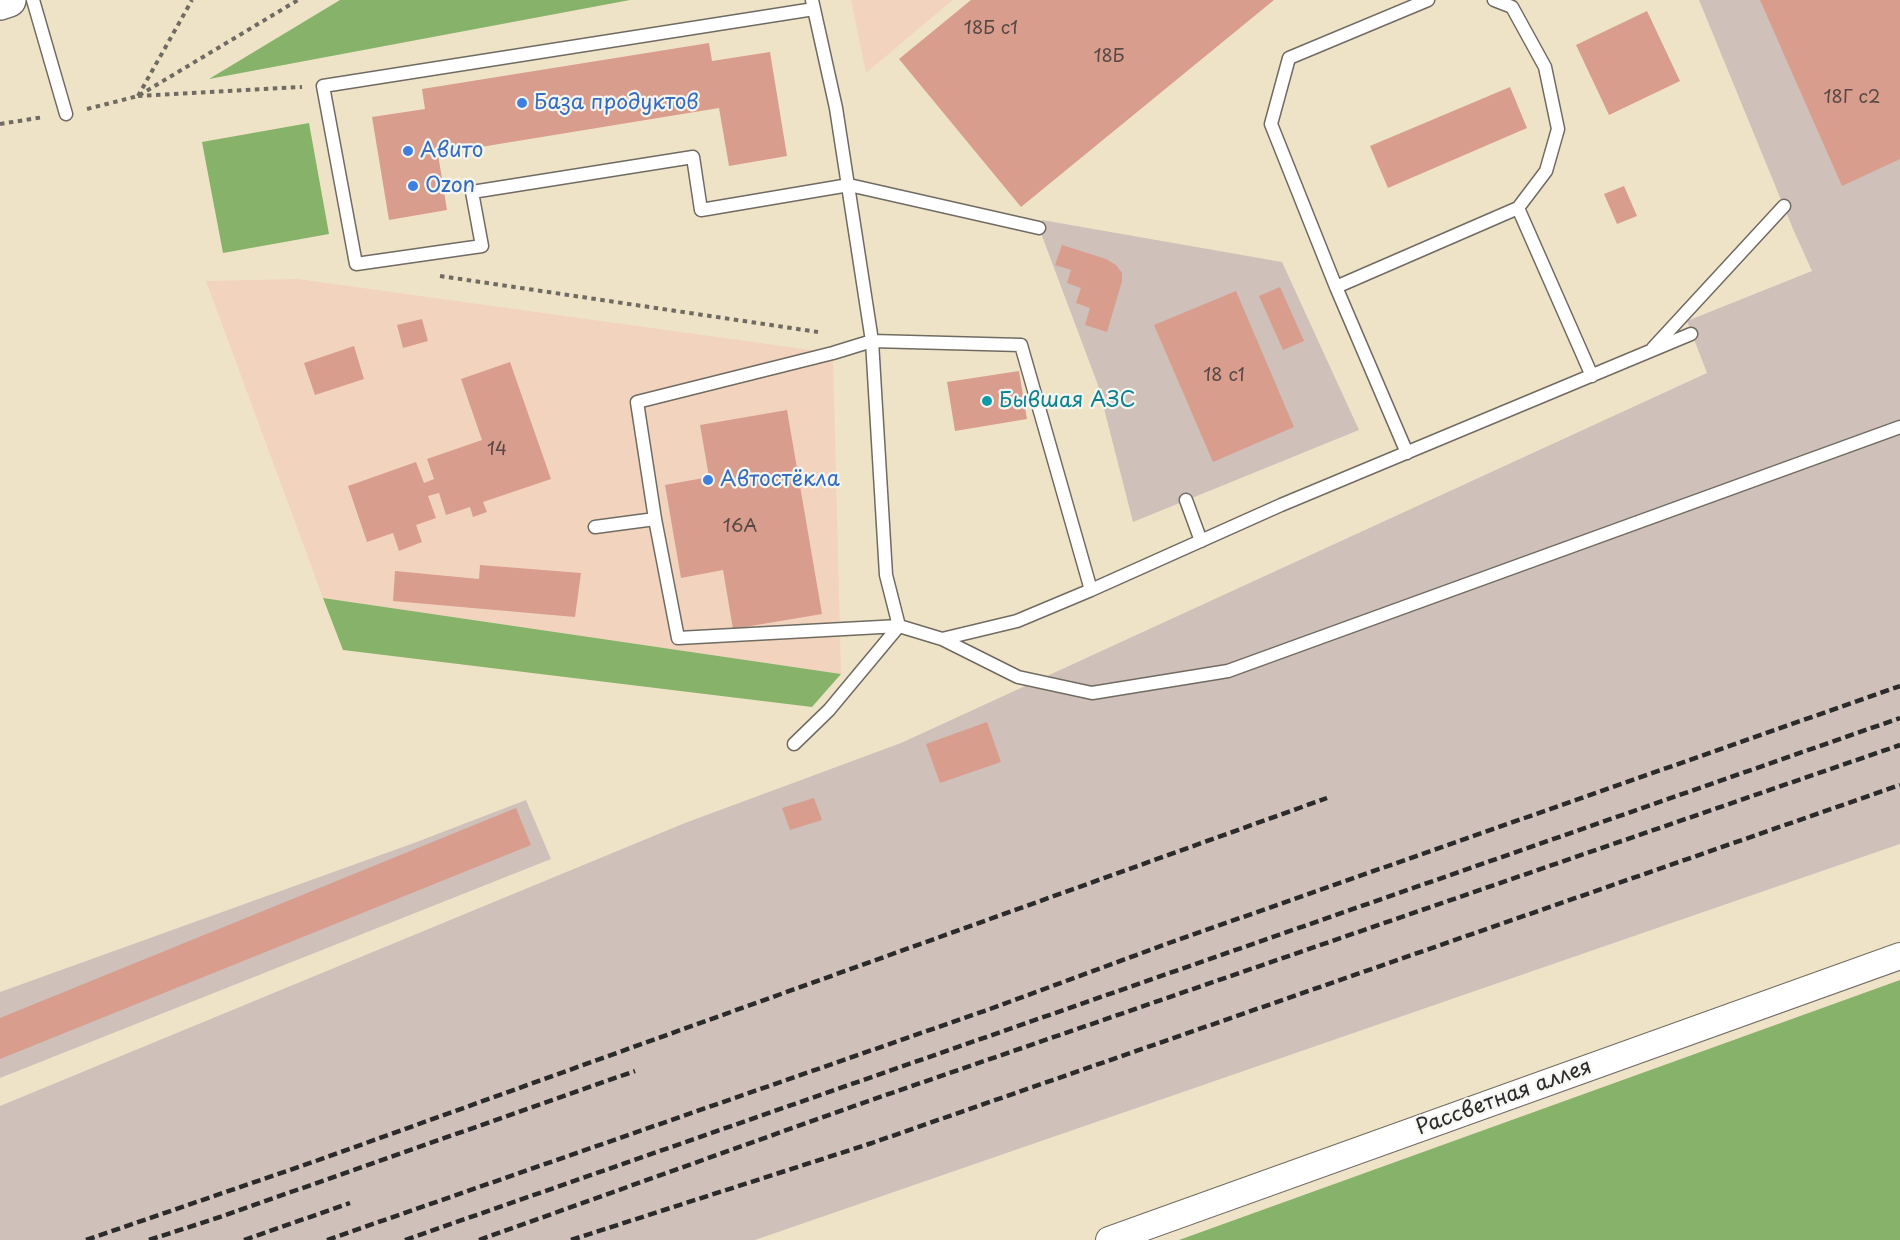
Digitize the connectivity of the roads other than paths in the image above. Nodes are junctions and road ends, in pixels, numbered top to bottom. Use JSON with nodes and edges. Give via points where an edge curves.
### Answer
{"nodes":[{"id":1,"x":9,"y":0,"type":"edge"},
{"id":2,"x":33,"y":0,"type":"edge"},
{"id":3,"x":1428,"y":0,"type":"edge"},
{"id":4,"x":1494,"y":0,"type":"edge"},
{"id":5,"x":0,"y":3,"type":"edge"},
{"id":6,"x":813,"y":4,"type":"edge"},
{"id":7,"x":66,"y":114,"type":"road end"},
{"id":8,"x":849,"y":185,"type":"junction"},
{"id":9,"x":1784,"y":206,"type":"dead end"},
{"id":10,"x":1518,"y":208,"type":"junction"},
{"id":11,"x":1039,"y":228,"type":"dead end"},
{"id":12,"x":1336,"y":287,"type":"junction"},
{"id":13,"x":1691,"y":334,"type":"dead end"},
{"id":14,"x":872,"y":340,"type":"junction"},
{"id":15,"x":1649,"y":352,"type":"junction"},
{"id":16,"x":1592,"y":376,"type":"junction"},
{"id":17,"x":1900,"y":427,"type":"edge"},
{"id":18,"x":1407,"y":453,"type":"junction"},
{"id":19,"x":1186,"y":500,"type":"dead end"},
{"id":20,"x":655,"y":519,"type":"junction"},
{"id":21,"x":595,"y":527,"type":"dead end"},
{"id":22,"x":1201,"y":541,"type":"junction"},
{"id":23,"x":1091,"y":590,"type":"junction"},
{"id":24,"x":899,"y":626,"type":"junction"},
{"id":25,"x":942,"y":639,"type":"junction"},
{"id":26,"x":794,"y":744,"type":"dead end"},
{"id":27,"x":1900,"y":956,"type":"edge"},
{"id":28,"x":1109,"y":1240,"type":"edge"}],
"edges":[{"from":1,"to":5,"type":"street"},
{"from":2,"to":7,"type":"lane"},
{"from":3,"to":12,"type":"lane","via":[[1289,58],[1271,124]]},
{"from":4,"to":10,"type":"lane","via":[[1512,7],[1545,67],[1558,129],[1546,171]]},
{"from":6,"to":8,"type":"lane"},
{"from":6,"to":8,"type":"lane","via":[[323,86],[356,264],[482,246],[472,192],[693,157],[701,210]]},
{"from":8,"to":11,"type":"lane"},
{"from":8,"to":14,"type":"lane"},
{"from":9,"to":15,"type":"lane"},
{"from":10,"to":12,"type":"lane"},
{"from":10,"to":16,"type":"lane"},
{"from":12,"to":18,"type":"lane"},
{"from":13,"to":15,"type":"lane"},
{"from":14,"to":20,"type":"lane","via":[[637,402]]},
{"from":14,"to":23,"type":"lane","via":[[1021,345]]},
{"from":14,"to":24,"type":"lane","via":[[886,575]]},
{"from":15,"to":16,"type":"lane"},
{"from":16,"to":18,"type":"lane"},
{"from":17,"to":25,"type":"lane","via":[[1228,671],[1092,693],[1018,677]]},
{"from":18,"to":22,"type":"lane"},
{"from":19,"to":22,"type":"lane"},
{"from":20,"to":21,"type":"lane"},
{"from":20,"to":24,"type":"lane","via":[[678,638]]},
{"from":22,"to":23,"type":"lane"},
{"from":23,"to":25,"type":"lane","via":[[1017,621]]},
{"from":24,"to":25,"type":"lane"},
{"from":24,"to":26,"type":"lane","via":[[835,703]]},
{"from":27,"to":28,"type":"street","name":"Рассветная аллея"}]}
